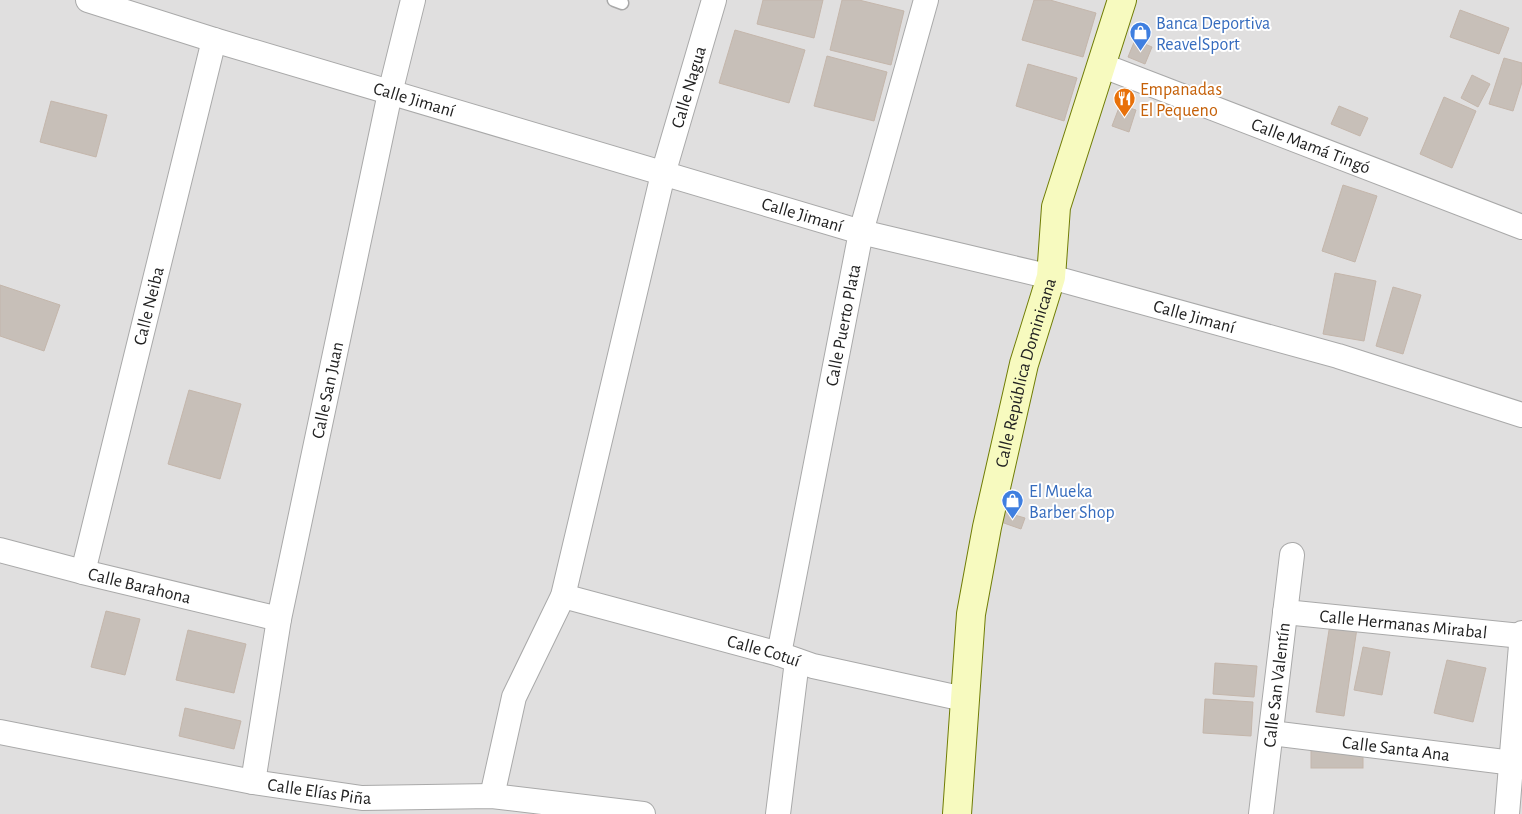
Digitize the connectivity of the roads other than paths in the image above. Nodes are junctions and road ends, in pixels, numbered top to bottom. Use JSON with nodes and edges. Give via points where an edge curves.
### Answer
{"nodes":[{"id":1,"x":88,"y":0,"type":"edge"},
{"id":2,"x":413,"y":0,"type":"edge"},
{"id":3,"x":714,"y":0,"type":"edge"},
{"id":4,"x":926,"y":0,"type":"edge"},
{"id":5,"x":1122,"y":0,"type":"edge"},
{"id":6,"x":214,"y":40,"type":"junction"},
{"id":7,"x":1101,"y":65,"type":"junction"},
{"id":8,"x":390,"y":93,"type":"junction"},
{"id":9,"x":663,"y":174,"type":"junction"},
{"id":10,"x":1522,"y":227,"type":"edge"},
{"id":11,"x":861,"y":232,"type":"junction"},
{"id":12,"x":1051,"y":277,"type":"junction"},
{"id":13,"x":1522,"y":415,"type":"edge"},
{"id":14,"x":0,"y":550,"type":"edge"},
{"id":15,"x":1292,"y":556,"type":"dead end"},
{"id":16,"x":83,"y":572,"type":"junction"},
{"id":17,"x":563,"y":596,"type":"junction"},
{"id":18,"x":1285,"y":612,"type":"junction"},
{"id":19,"x":279,"y":619,"type":"junction"},
{"id":20,"x":1522,"y":635,"type":"edge"},
{"id":21,"x":788,"y":658,"type":"junction"},
{"id":22,"x":964,"y":699,"type":"junction"},
{"id":23,"x":0,"y":732,"type":"edge"},
{"id":24,"x":1271,"y":732,"type":"junction"},
{"id":25,"x":1517,"y":763,"type":"edge"},
{"id":26,"x":253,"y":782,"type":"junction"},
{"id":27,"x":492,"y":796,"type":"junction"},
{"id":28,"x":607,"y":811,"type":"edge"},
{"id":29,"x":643,"y":814,"type":"edge"},
{"id":30,"x":778,"y":814,"type":"edge"},
{"id":31,"x":957,"y":814,"type":"edge"},
{"id":32,"x":1261,"y":814,"type":"edge"},
{"id":33,"x":1507,"y":814,"type":"edge"}],
"edges":[{"from":1,"to":6,"type":"street","name":"Calle Jimaní"},
{"from":2,"to":8,"type":"street","name":"Calle San Juan"},
{"from":3,"to":9,"type":"street","name":"Calle Nagua"},
{"from":4,"to":11,"type":"street","name":"Calle Puerto Plata"},
{"from":5,"to":7,"type":"street","name":"Calle República Dominicana"},
{"from":6,"to":8,"type":"street","name":"Calle Jimaní"},
{"from":6,"to":16,"type":"street","name":"Calle Neiba"},
{"from":7,"to":10,"type":"street","name":"Calle Mamá Tingó"},
{"from":7,"to":12,"type":"street","name":"Calle República Dominicana","via":[[1056,206]]},
{"from":8,"to":9,"type":"street","name":"Calle Jimaní"},
{"from":8,"to":19,"type":"street","name":"Calle San Juan"},
{"from":9,"to":11,"type":"street","name":"Calle Jimaní"},
{"from":9,"to":17,"type":"street","name":"Calle Nagua"},
{"from":11,"to":12,"type":"street","name":"Calle Jimaní"},
{"from":11,"to":21,"type":"street","name":"Calle Puerto Plata"},
{"from":12,"to":13,"type":"street","name":"Calle Jimaní","via":[[1338,356]]},
{"from":12,"to":22,"type":"street","name":"Calle República Dominicana","via":[[1024,364],[987,527],[971,614]]},
{"from":14,"to":16,"type":"street","name":"Calle Barahona"},
{"from":15,"to":18,"type":"street","name":"Calle San Valentín"},
{"from":16,"to":19,"type":"street","name":"Calle Barahona"},
{"from":17,"to":21,"type":"street","name":"Calle Cotuí"},
{"from":17,"to":27,"type":"street","name":"Calle Nagua","via":[[514,697]]},
{"from":18,"to":20,"type":"street","name":"Calle Hermanas Mirabal"},
{"from":18,"to":24,"type":"street","name":"Calle San Valentín"},
{"from":19,"to":26,"type":"street","name":"Calle San Juan"},
{"from":20,"to":25,"type":"street"},
{"from":21,"to":22,"type":"street","name":"Calle Cotuí"},
{"from":21,"to":30,"type":"street","name":"Calle Puerto Plata"},
{"from":22,"to":31,"type":"street","name":"Calle República Dominicana"},
{"from":23,"to":26,"type":"street","name":"Calle Elías Piña"},
{"from":24,"to":25,"type":"street","name":"Calle Santa Ana"},
{"from":24,"to":32,"type":"street","name":"Calle San Valentín"},
{"from":25,"to":33,"type":"street"},
{"from":26,"to":27,"type":"street","name":"Calle Elías Piña","via":[[362,798]]},
{"from":27,"to":28,"type":"street","name":"Calle Elías Piña"},
{"from":28,"to":29,"type":"street","name":"Calle Elías Piña"}]}
